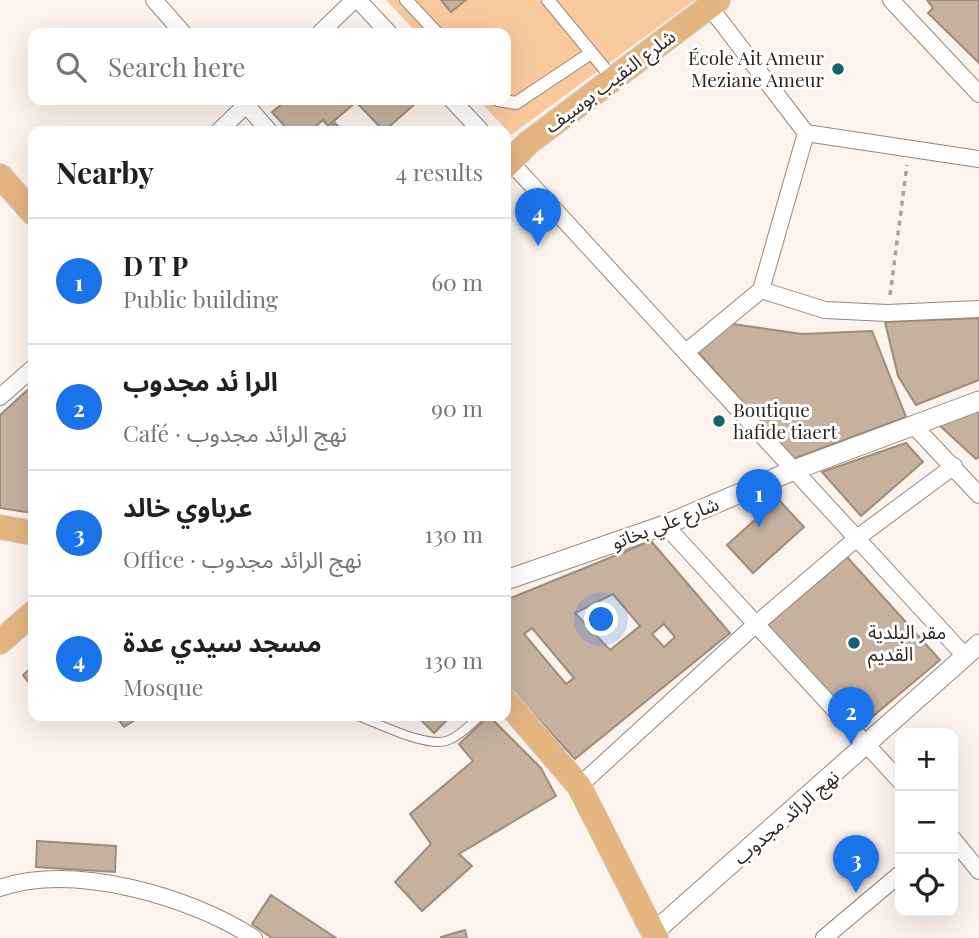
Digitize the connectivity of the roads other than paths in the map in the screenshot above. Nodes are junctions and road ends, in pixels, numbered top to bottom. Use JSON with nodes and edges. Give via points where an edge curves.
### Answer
{"nodes":[{"id":1,"x":154,"y":0,"type":"edge"},
{"id":2,"x":356,"y":0,"type":"edge"},
{"id":3,"x":406,"y":0,"type":"edge"},
{"id":4,"x":548,"y":0,"type":"edge"},
{"id":5,"x":891,"y":0,"type":"edge"},
{"id":6,"x":714,"y":3,"type":"edge"},
{"id":7,"x":179,"y":28,"type":"edge"},
{"id":8,"x":325,"y":28,"type":"edge"},
{"id":9,"x":384,"y":28,"type":"edge"},
{"id":10,"x":431,"y":28,"type":"edge"},
{"id":11,"x":591,"y":53,"type":"junction"},
{"id":12,"x":612,"y":79,"type":"junction"},
{"id":13,"x":979,"y":94,"type":"edge"},
{"id":14,"x":511,"y":102,"type":"edge"},
{"id":15,"x":242,"y":105,"type":"edge"},
{"id":16,"x":249,"y":105,"type":"edge"},
{"id":17,"x":457,"y":105,"type":"edge"},
{"id":18,"x":224,"y":126,"type":"edge"},
{"id":19,"x":265,"y":126,"type":"edge"},
{"id":20,"x":476,"y":126,"type":"edge"},
{"id":21,"x":806,"y":133,"type":"junction"},
{"id":22,"x":511,"y":158,"type":"edge"},
{"id":23,"x":979,"y":159,"type":"edge"},
{"id":24,"x":511,"y":165,"type":"edge"},
{"id":25,"x":0,"y":176,"type":"edge"},
{"id":26,"x":28,"y":207,"type":"edge"},
{"id":27,"x":761,"y":290,"type":"junction"},
{"id":28,"x":979,"y":309,"type":"edge"},
{"id":29,"x":686,"y":352,"type":"junction"},
{"id":30,"x":28,"y":372,"type":"edge"},
{"id":31,"x":0,"y":397,"type":"edge"},
{"id":32,"x":979,"y":401,"type":"edge"},
{"id":33,"x":915,"y":427,"type":"junction"},
{"id":34,"x":954,"y":466,"type":"junction"},
{"id":35,"x":794,"y":470,"type":"junction"},
{"id":36,"x":979,"y":495,"type":"edge"},
{"id":37,"x":665,"y":525,"type":"junction"},
{"id":38,"x":0,"y":527,"type":"edge"},
{"id":39,"x":28,"y":532,"type":"edge"},
{"id":40,"x":857,"y":538,"type":"junction"},
{"id":41,"x":511,"y":578,"type":"edge"},
{"id":42,"x":755,"y":625,"type":"junction"},
{"id":43,"x":972,"y":650,"type":"edge"},
{"id":44,"x":511,"y":707,"type":"edge"},
{"id":45,"x":372,"y":721,"type":"edge"},
{"id":46,"x":474,"y":721,"type":"edge"},
{"id":47,"x":868,"y":745,"type":"junction"},
{"id":48,"x":895,"y":775,"type":"edge"},
{"id":49,"x":579,"y":786,"type":"junction"},
{"id":50,"x":958,"y":845,"type":"edge"},
{"id":51,"x":979,"y":871,"type":"edge"},
{"id":52,"x":895,"y":878,"type":"edge"},
{"id":53,"x":0,"y":888,"type":"edge"},
{"id":54,"x":655,"y":935,"type":"edge"},
{"id":55,"x":254,"y":938,"type":"edge"},
{"id":56,"x":824,"y":938,"type":"edge"}],
"edges":[{"from":1,"to":7,"type":"street"},
{"from":2,"to":8,"type":"street"},
{"from":2,"to":9,"type":"street"},
{"from":3,"to":10,"type":"street"},
{"from":4,"to":11,"type":"street"},
{"from":5,"to":13,"type":"street"},
{"from":6,"to":12,"type":"main road","name":"شلرع النقيب بوسيف"},
{"from":6,"to":21,"type":"street"},
{"from":11,"to":12,"type":"street"},
{"from":11,"to":14,"type":"street"},
{"from":12,"to":22,"type":"main road","name":"شلرع النقيب بوسيف"},
{"from":15,"to":18,"type":"street"},
{"from":16,"to":19,"type":"street"},
{"from":17,"to":20,"type":"street"},
{"from":21,"to":23,"type":"street"},
{"from":21,"to":27,"type":"street"},
{"from":24,"to":29,"type":"street"},
{"from":25,"to":26,"type":"main road"},
{"from":27,"to":28,"type":"street","via":[[825,310]]},
{"from":27,"to":29,"type":"street"},
{"from":29,"to":35,"type":"street"},
{"from":30,"to":31,"type":"street"},
{"from":32,"to":33,"type":"street","name":"شارع علي بخاتو"},
{"from":33,"to":34,"type":"street"},
{"from":33,"to":35,"type":"street","name":"شارع علي بخاتو"},
{"from":34,"to":36,"type":"street"},
{"from":34,"to":40,"type":"street"},
{"from":35,"to":37,"type":"street","name":"شارع علي بخاتو"},
{"from":35,"to":40,"type":"street"},
{"from":37,"to":41,"type":"street","name":"شارع علي بخاتو"},
{"from":37,"to":42,"type":"street"},
{"from":38,"to":39,"type":"main road"},
{"from":40,"to":42,"type":"street"},
{"from":40,"to":43,"type":"street"},
{"from":42,"to":47,"type":"street"},
{"from":42,"to":49,"type":"street"},
{"from":43,"to":47,"type":"street","name":"نهج الرائد مجدوب"},
{"from":44,"to":49,"type":"main road"},
{"from":45,"to":46,"type":"lane","via":[[429,742],[446,742]]},
{"from":47,"to":48,"type":"street"},
{"from":47,"to":54,"type":"street","name":"نهج الرائد مجدوب"},
{"from":49,"to":54,"type":"main road"},
{"from":50,"to":51,"type":"street"},
{"from":52,"to":56,"type":"street"},
{"from":53,"to":55,"type":"street","via":[[58,880],[117,884],[232,923]]}]}
